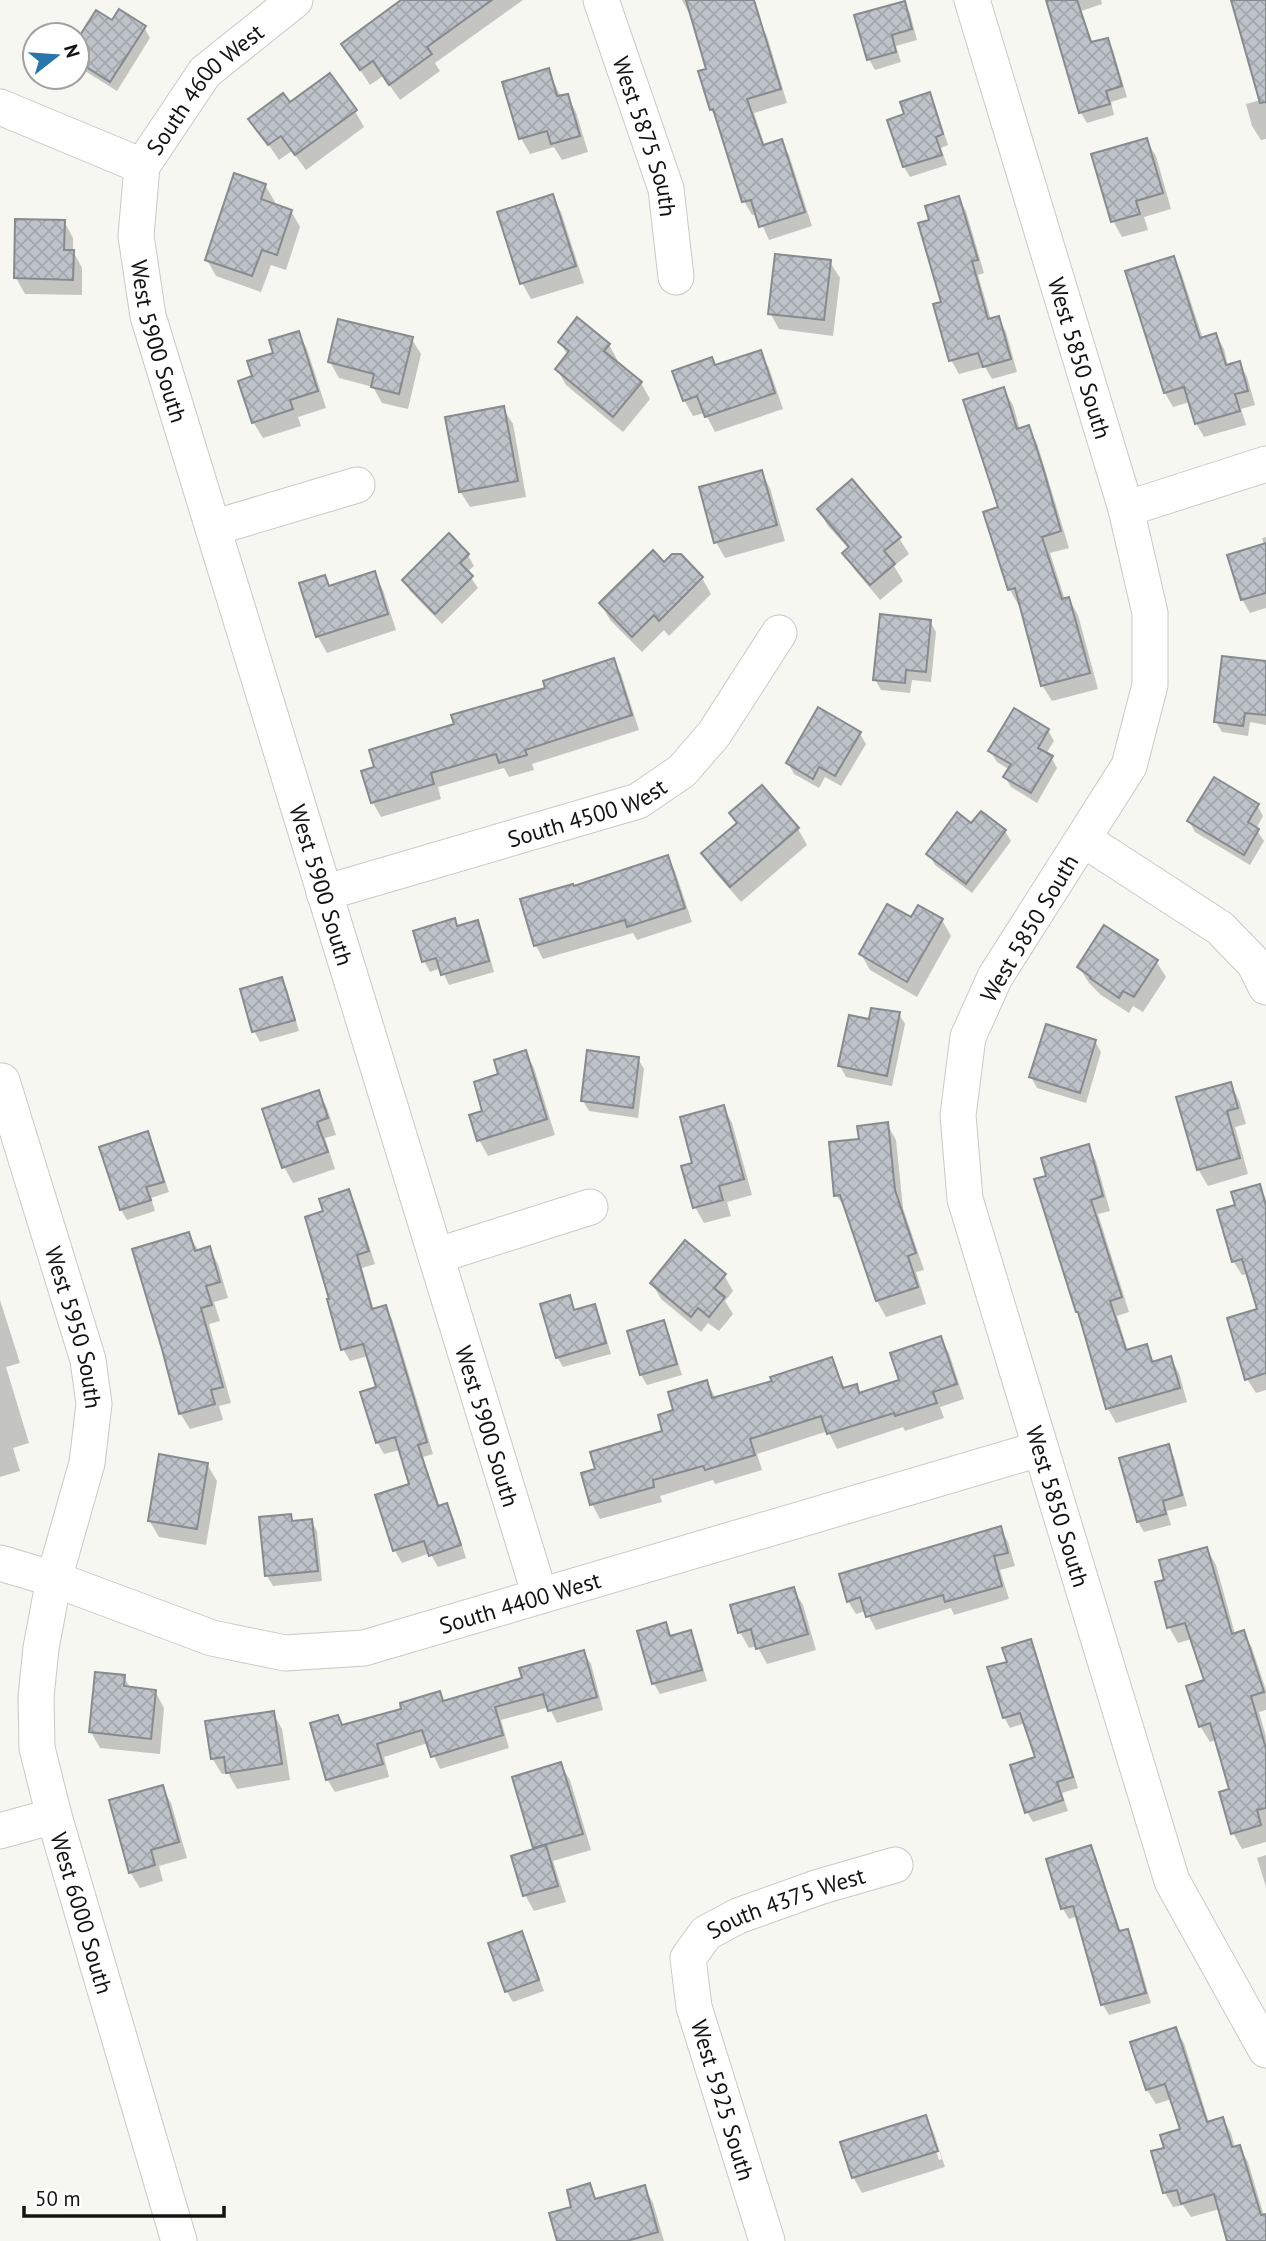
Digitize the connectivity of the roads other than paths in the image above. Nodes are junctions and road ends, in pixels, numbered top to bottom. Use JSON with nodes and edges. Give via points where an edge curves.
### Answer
{"nodes":[{"id":1,"x":295,"y":0,"type":"edge"},
{"id":2,"x":601,"y":0,"type":"edge"},
{"id":3,"x":972,"y":0,"type":"edge"},
{"id":4,"x":0,"y":107,"type":"edge"},
{"id":5,"x":142,"y":166,"type":"junction"},
{"id":6,"x":676,"y":277,"type":"dead end"},
{"id":7,"x":1266,"y":464,"type":"edge"},
{"id":8,"x":357,"y":485,"type":"dead end"},
{"id":9,"x":1126,"y":509,"type":"junction"},
{"id":10,"x":213,"y":528,"type":"junction"},
{"id":11,"x":779,"y":633,"type":"dead end"},
{"id":12,"x":1083,"y":839,"type":"junction"},
{"id":13,"x":324,"y":893,"type":"junction"},
{"id":14,"x":1266,"y":987,"type":"edge"},
{"id":15,"x":2,"y":1081,"type":"dead end"},
{"id":16,"x":590,"y":1207,"type":"dead end"},
{"id":17,"x":436,"y":1256,"type":"junction"},
{"id":18,"x":1039,"y":1449,"type":"junction"},
{"id":19,"x":0,"y":1563,"type":"edge"},
{"id":20,"x":54,"y":1578,"type":"junction"},
{"id":21,"x":540,"y":1596,"type":"junction"},
{"id":22,"x":54,"y":1816,"type":"junction"},
{"id":23,"x":0,"y":1831,"type":"edge"},
{"id":24,"x":895,"y":1865,"type":"dead end"},
{"id":25,"x":688,"y":1958,"type":"joint"},
{"id":26,"x":1266,"y":2050,"type":"edge"},
{"id":27,"x":179,"y":2241,"type":"edge"},
{"id":28,"x":767,"y":2241,"type":"edge"}],
"edges":[{"from":1,"to":5,"type":"street","name":"South 4600 West","via":[[205,72]]},
{"from":2,"to":6,"type":"street","name":"West 5875 South","via":[[666,189]]},
{"from":3,"to":9,"type":"street","name":"West 5850 South"},
{"from":4,"to":5,"type":"street","name":"South 4600 West"},
{"from":5,"to":10,"type":"street","name":"West 5900 South","via":[[136,236],[148,316]]},
{"from":7,"to":9,"type":"street"},
{"from":8,"to":10,"type":"street"},
{"from":9,"to":12,"type":"street","name":"West 5850 South","via":[[1150,614],[1150,685],[1129,766]]},
{"from":10,"to":13,"type":"street","name":"West 5900 South"},
{"from":11,"to":13,"type":"street","name":"South 4500 West","via":[[714,734],[682,771],[638,801]]},
{"from":12,"to":14,"type":"street","via":[[1220,928],[1254,962]]},
{"from":12,"to":18,"type":"street","name":"West 5850 South","via":[[984,1001],[968,1037],[958,1115],[965,1199]]},
{"from":13,"to":17,"type":"street","name":"West 5900 South"},
{"from":15,"to":20,"type":"street","name":"West 5950 South","via":[[88,1360],[94,1404],[87,1463]]},
{"from":16,"to":17,"type":"street"},
{"from":17,"to":21,"type":"street","name":"West 5900 South"},
{"from":18,"to":21,"type":"street","name":"South 4400 West"},
{"from":18,"to":26,"type":"street","name":"West 5850 South","via":[[1172,1881]]},
{"from":19,"to":20,"type":"street","name":"South 4400 West"},
{"from":20,"to":21,"type":"street","name":"South 4400 West","via":[[212,1638],[285,1653],[365,1648]]},
{"from":20,"to":22,"type":"street","name":"West 6000 South","via":[[36,1697],[37,1748]]},
{"from":22,"to":23,"type":"street"},
{"from":22,"to":27,"type":"street","name":"West 6000 South"},
{"from":24,"to":25,"type":"street","name":"South 4375 West","via":[[819,1886],[738,1916],[706,1933]]},
{"from":25,"to":28,"type":"street","name":"West 5925 South","via":[[694,2007]]}]}
